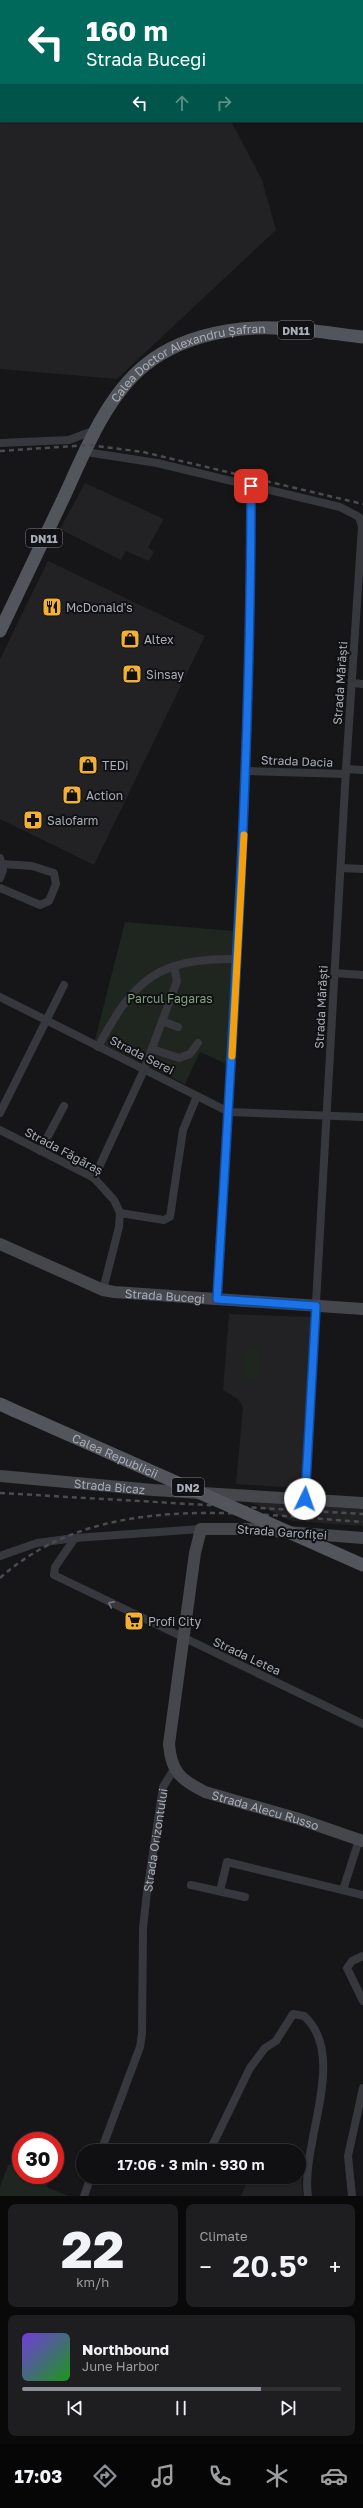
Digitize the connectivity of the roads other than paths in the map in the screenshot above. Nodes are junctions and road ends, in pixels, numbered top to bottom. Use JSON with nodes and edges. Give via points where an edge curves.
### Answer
{"nodes":[{"id":1,"x":363,"y":337,"type":"edge"},
{"id":2,"x":96,"y":432,"type":"junction"},
{"id":3,"x":0,"y":443,"type":"edge"},
{"id":4,"x":88,"y":448,"type":"junction"},
{"id":5,"x":251,"y":486,"type":"junction"},
{"id":6,"x":360,"y":598,"type":"edge"},
{"id":7,"x":0,"y":631,"type":"edge"},
{"id":8,"x":352,"y":684,"type":"junction"},
{"id":9,"x":363,"y":684,"type":"edge"},
{"id":10,"x":363,"y":770,"type":"edge"},
{"id":11,"x":247,"y":771,"type":"junction"},
{"id":12,"x":346,"y":772,"type":"junction"},
{"id":13,"x":1,"y":861,"type":"edge"},
{"id":14,"x":342,"y":868,"type":"junction"},
{"id":15,"x":363,"y":869,"type":"edge"},
{"id":16,"x":0,"y":878,"type":"edge"},
{"id":17,"x":0,"y":888,"type":"edge"},
{"id":18,"x":237,"y":959,"type":"junction"},
{"id":19,"x":174,"y":966,"type":"junction"},
{"id":20,"x":335,"y":973,"type":"junction"},
{"id":21,"x":363,"y":975,"type":"edge"},
{"id":22,"x":64,"y":985,"type":"dead end"},
{"id":23,"x":0,"y":997,"type":"edge"},
{"id":24,"x":45,"y":1020,"type":"junction"},
{"id":25,"x":162,"y":1022,"type":"junction"},
{"id":26,"x":178,"y":1027,"type":"dead end"},
{"id":27,"x":198,"y":1043,"type":"dead end"},
{"id":28,"x":98,"y":1047,"type":"junction"},
{"id":29,"x":152,"y":1049,"type":"junction"},
{"id":30,"x":144,"y":1070,"type":"junction"},
{"id":31,"x":197,"y":1096,"type":"junction"},
{"id":32,"x":64,"y":1106,"type":"dead end"},
{"id":33,"x":229,"y":1112,"type":"junction"},
{"id":34,"x":0,"y":1113,"type":"edge"},
{"id":35,"x":328,"y":1115,"type":"junction"},
{"id":36,"x":363,"y":1117,"type":"edge"},
{"id":37,"x":0,"y":1130,"type":"edge"},
{"id":38,"x":40,"y":1150,"type":"junction"},
{"id":39,"x":94,"y":1178,"type":"junction"},
{"id":40,"x":120,"y":1213,"type":"junction"},
{"id":41,"x":0,"y":1244,"type":"edge"},
{"id":42,"x":103,"y":1290,"type":"junction"},
{"id":43,"x":217,"y":1299,"type":"junction"},
{"id":44,"x":316,"y":1306,"type":"junction"},
{"id":45,"x":363,"y":1309,"type":"edge"},
{"id":46,"x":0,"y":1404,"type":"edge"},
{"id":47,"x":0,"y":1476,"type":"edge"},
{"id":48,"x":305,"y":1499,"type":"junction"},
{"id":49,"x":363,"y":1503,"type":"edge"},
{"id":50,"x":201,"y":1529,"type":"junction"},
{"id":51,"x":75,"y":1538,"type":"junction"},
{"id":52,"x":363,"y":1538,"type":"edge"},
{"id":53,"x":0,"y":1556,"type":"edge"},
{"id":54,"x":363,"y":1565,"type":"edge"},
{"id":55,"x":184,"y":1639,"type":"junction"},
{"id":56,"x":363,"y":1724,"type":"edge"},
{"id":57,"x":174,"y":1769,"type":"junction"},
{"id":58,"x":361,"y":1841,"type":"edge"},
{"id":59,"x":191,"y":1885,"type":"dead end"},
{"id":60,"x":344,"y":1890,"type":"junction"},
{"id":61,"x":220,"y":1891,"type":"junction"},
{"id":62,"x":363,"y":1895,"type":"edge"},
{"id":63,"x":245,"y":1897,"type":"dead end"},
{"id":64,"x":363,"y":1956,"type":"edge"},
{"id":65,"x":363,"y":2002,"type":"edge"},
{"id":66,"x":363,"y":2088,"type":"edge"},
{"id":67,"x":105,"y":2144,"type":"edge"},
{"id":68,"x":213,"y":2144,"type":"dead end"},
{"id":69,"x":88,"y":2184,"type":"edge"},
{"id":70,"x":84,"y":2196,"type":"edge"},
{"id":71,"x":308,"y":2196,"type":"edge"},
{"id":72,"x":352,"y":2196,"type":"edge"}],
"edges":[{"from":1,"to":2,"type":"main road","name":"Calea Doctor Alexandru Șafran","number":"DN11","via":[[289,329],[253,329],[228,330],[182,343],[159,355],[136,373],[116,397]]},
{"from":2,"to":3,"type":"street","via":[[68,440]]},
{"from":2,"to":4,"type":"main road","name":"Calea Doctor Alexandru Șafran","number":"DN11"},
{"from":4,"to":5,"type":"street"},
{"from":4,"to":7,"type":"main road","number":"DN11"},
{"from":5,"to":6,"type":"street","name":"Strada Mărăști","via":[[340,507],[359,517],[362,526]]},
{"from":5,"to":11,"type":"street","via":[[252,584]]},
{"from":6,"to":8,"type":"street","name":"Strada Mărăști"},
{"from":8,"to":9,"type":"street"},
{"from":8,"to":12,"type":"street","name":"Strada Mărăști"},
{"from":10,"to":12,"type":"street","name":"Strada Dacia"},
{"from":11,"to":12,"type":"street","name":"Strada Dacia"},
{"from":11,"to":18,"type":"street"},
{"from":12,"to":14,"type":"street","name":"Strada Mărăști"},
{"from":13,"to":16,"type":"street"},
{"from":13,"to":17,"type":"street","via":[[54,873],[56,884],[49,900],[40,905]]},
{"from":14,"to":15,"type":"street"},
{"from":14,"to":20,"type":"street","name":"Strada Mărăști"},
{"from":18,"to":19,"type":"street","via":[[197,960]]},
{"from":18,"to":33,"type":"street"},
{"from":19,"to":25,"type":"street","via":[[177,981]]},
{"from":19,"to":28,"type":"street","via":[[154,975],[137,987],[124,1002]]},
{"from":20,"to":21,"type":"street"},
{"from":20,"to":35,"type":"street","name":"Strada Mărăști"},
{"from":22,"to":24,"type":"street"},
{"from":23,"to":24,"type":"street"},
{"from":24,"to":28,"type":"street","name":"Strada Serei"},
{"from":24,"to":34,"type":"street"},
{"from":25,"to":26,"type":"street"},
{"from":25,"to":29,"type":"street"},
{"from":27,"to":29,"type":"street","via":[[190,1054],[179,1058]]},
{"from":28,"to":30,"type":"street","name":"Strada Serei"},
{"from":29,"to":30,"type":"street"},
{"from":30,"to":31,"type":"street","name":"Strada Serei"},
{"from":30,"to":39,"type":"street"},
{"from":31,"to":33,"type":"street","name":"Strada Serei"},
{"from":31,"to":40,"type":"street","via":[[183,1130],[170,1217],[164,1220]]},
{"from":32,"to":38,"type":"street"},
{"from":33,"to":35,"type":"street"},
{"from":33,"to":43,"type":"street"},
{"from":35,"to":36,"type":"street"},
{"from":35,"to":44,"type":"street","name":"Strada Mărăști"},
{"from":37,"to":38,"type":"street","name":"Strada Făgăraș"},
{"from":38,"to":39,"type":"street","name":"Strada Făgăraș"},
{"from":39,"to":40,"type":"street","name":"Strada Făgăraș","via":[[110,1195]]},
{"from":40,"to":42,"type":"street","via":[[114,1252]]},
{"from":41,"to":42,"type":"street","name":"Strada Bucegi"},
{"from":42,"to":43,"type":"street","name":"Strada Bucegi"},
{"from":43,"to":44,"type":"street","name":"Strada Bucegi"},
{"from":44,"to":45,"type":"street","name":"Strada Bucegi"},
{"from":44,"to":48,"type":"street","name":"Strada Mărăști"},
{"from":46,"to":54,"type":"main road","name":"Calea Republicii","number":"DN2","bridge":true},
{"from":47,"to":48,"type":"street","name":"Strada Bicaz","via":[[153,1490]]},
{"from":48,"to":49,"type":"street","name":"Strada Bicaz"},
{"from":50,"to":51,"type":"street"},
{"from":50,"to":52,"type":"street","name":"Strada Garofiței","via":[[248,1529]]},
{"from":50,"to":55,"type":"street"},
{"from":51,"to":53,"type":"street","via":[[37,1544]]},
{"from":55,"to":51,"type":"street","name":"Strada Letea","one_way":true,"via":[[54,1575],[55,1567]]},
{"from":55,"to":56,"type":"street","name":"Strada Letea"},
{"from":55,"to":57,"type":"street","via":[[170,1732],[170,1756]]},
{"from":57,"to":58,"type":"street","name":"Strada Alecu Russo","via":[[191,1785],[205,1792],[292,1817]]},
{"from":57,"to":67,"type":"street","name":"Strada Orizontului","via":[[162,1787],[147,1892],[143,1928],[140,2047]]},
{"from":58,"to":60,"type":"street"},
{"from":59,"to":61,"type":"street"},
{"from":60,"to":61,"type":"street","via":[[227,1862]]},
{"from":60,"to":62,"type":"street"},
{"from":61,"to":63,"type":"street"},
{"from":64,"to":65,"type":"street","via":[[352,1961],[347,1968]]},
{"from":66,"to":72,"type":"street","via":[[348,2156]]},
{"from":68,"to":71,"type":"street","via":[[250,2068],[265,2048],[276,2041],[288,2018],[293,2014],[304,2016],[318,2037],[324,2073],[309,2157]]},
{"from":69,"to":70,"type":"street"}]}
